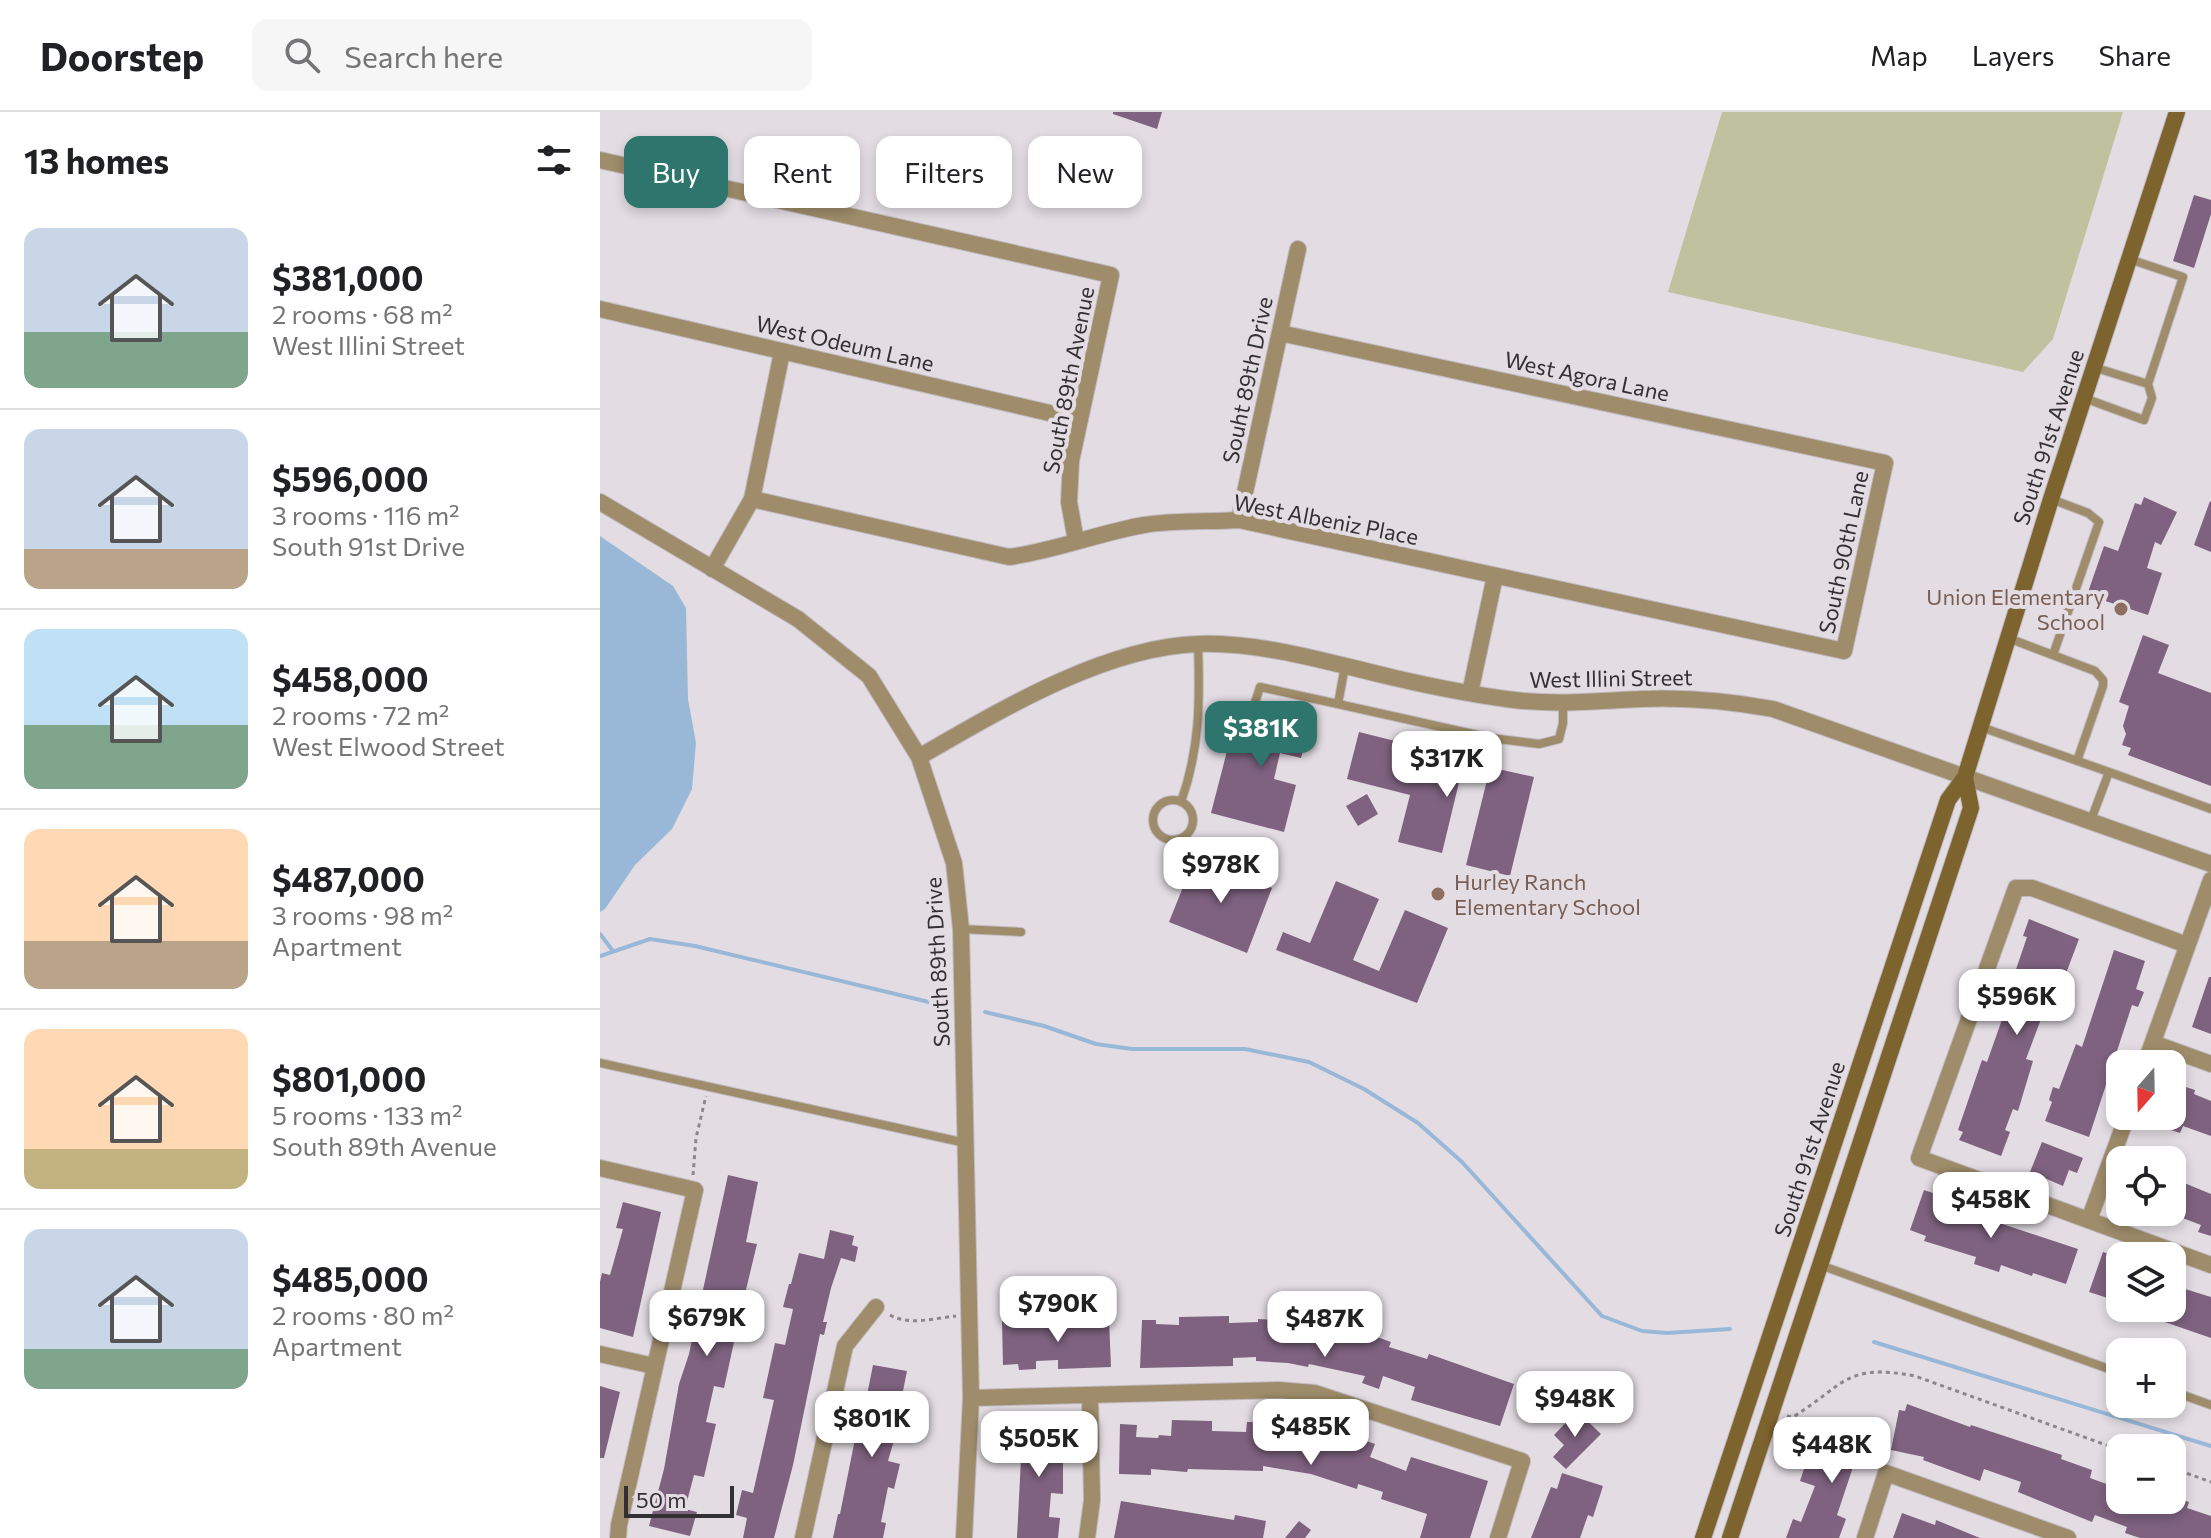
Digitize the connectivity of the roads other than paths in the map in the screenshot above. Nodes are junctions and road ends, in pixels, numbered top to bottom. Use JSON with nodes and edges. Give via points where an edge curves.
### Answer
{"nodes":[{"id":1,"x":2177,"y":112,"type":"edge"},
{"id":2,"x":600,"y":160,"type":"edge"},
{"id":3,"x":1298,"y":249,"type":"dead end"},
{"id":4,"x":2129,"y":259,"type":"junction"},
{"id":5,"x":600,"y":309,"type":"edge"},
{"id":6,"x":1280,"y":333,"type":"junction"},
{"id":7,"x":782,"y":352,"type":"junction"},
{"id":8,"x":2093,"y":367,"type":"junction"},
{"id":9,"x":2148,"y":384,"type":"junction"},
{"id":10,"x":2083,"y":398,"type":"junction"},
{"id":11,"x":1080,"y":420,"type":"junction"},
{"id":12,"x":1885,"y":463,"type":"joint"},
{"id":13,"x":752,"y":499,"type":"junction"},
{"id":14,"x":2051,"y":499,"type":"junction"},
{"id":15,"x":600,"y":502,"type":"edge"},
{"id":16,"x":1239,"y":520,"type":"junction"},
{"id":17,"x":1076,"y":541,"type":"junction"},
{"id":18,"x":712,"y":569,"type":"junction"},
{"id":19,"x":1495,"y":576,"type":"junction"},
{"id":20,"x":2008,"y":638,"type":"junction"},
{"id":21,"x":1198,"y":644,"type":"junction"},
{"id":22,"x":1844,"y":651,"type":"joint"},
{"id":23,"x":2053,"y":655,"type":"junction"},
{"id":24,"x":1345,"y":665,"type":"junction"},
{"id":25,"x":1470,"y":693,"type":"junction"},
{"id":26,"x":1338,"y":704,"type":"junction"},
{"id":27,"x":1563,"y":704,"type":"junction"},
{"id":28,"x":1251,"y":715,"type":"dead end"},
{"id":29,"x":1981,"y":726,"type":"junction"},
{"id":30,"x":919,"y":757,"type":"junction"},
{"id":31,"x":2077,"y":761,"type":"junction"},
{"id":32,"x":2109,"y":772,"type":"junction"},
{"id":33,"x":1965,"y":777,"type":"junction"},
{"id":34,"x":1181,"y":802,"type":"junction"},
{"id":35,"x":2211,"y":809,"type":"edge"},
{"id":36,"x":2091,"y":820,"type":"junction"},
{"id":37,"x":2211,"y":864,"type":"edge"},
{"id":38,"x":2211,"y":880,"type":"edge"},
{"id":39,"x":961,"y":929,"type":"junction"},
{"id":40,"x":1021,"y":932,"type":"dead end"},
{"id":41,"x":2187,"y":945,"type":"junction"},
{"id":42,"x":2153,"y":1043,"type":"junction"},
{"id":43,"x":2150,"y":1050,"type":"edge"},
{"id":44,"x":600,"y":1063,"type":"edge"},
{"id":45,"x":2211,"y":1064,"type":"edge"},
{"id":46,"x":2122,"y":1130,"type":"edge"},
{"id":47,"x":967,"y":1143,"type":"junction"},
{"id":48,"x":600,"y":1168,"type":"edge"},
{"id":49,"x":2089,"y":1220,"type":"junction"},
{"id":50,"x":1820,"y":1265,"type":"junction"},
{"id":51,"x":2211,"y":1265,"type":"edge"},
{"id":52,"x":876,"y":1307,"type":"road end"},
{"id":53,"x":600,"y":1354,"type":"edge"},
{"id":54,"x":654,"y":1366,"type":"junction"},
{"id":55,"x":2106,"y":1368,"type":"edge"},
{"id":56,"x":1090,"y":1395,"type":"junction"},
{"id":57,"x":2186,"y":1396,"type":"edge"},
{"id":58,"x":971,"y":1398,"type":"junction"},
{"id":59,"x":2211,"y":1405,"type":"edge"},
{"id":60,"x":618,"y":1538,"type":"edge"},
{"id":61,"x":803,"y":1538,"type":"edge"},
{"id":62,"x":964,"y":1538,"type":"edge"},
{"id":63,"x":1087,"y":1538,"type":"edge"},
{"id":64,"x":1498,"y":1538,"type":"edge"},
{"id":65,"x":1703,"y":1538,"type":"edge"},
{"id":66,"x":1730,"y":1538,"type":"edge"},
{"id":67,"x":1865,"y":1538,"type":"edge"},
{"id":68,"x":2068,"y":1538,"type":"edge"}],
"edges":[{"from":1,"to":4,"type":"main road","name":"South 91st Avenue"},
{"from":2,"to":11,"type":"street","name":"South 89th Avenue","via":[[1111,275]]},
{"from":3,"to":6,"type":"street","name":"Souht 89th Drive"},
{"from":4,"to":8,"type":"main road","name":"South 91st Avenue"},
{"from":4,"to":9,"type":"lane","via":[[2183,277]]},
{"from":5,"to":7,"type":"street","name":"West Odeum Lane"},
{"from":6,"to":12,"type":"street","name":"West Agora Lane"},
{"from":6,"to":16,"type":"street","name":"Souht 89th Drive"},
{"from":7,"to":11,"type":"street","name":"West Odeum Lane"},
{"from":7,"to":13,"type":"street"},
{"from":8,"to":9,"type":"lane"},
{"from":8,"to":10,"type":"main road","name":"South 91st Avenue"},
{"from":9,"to":10,"type":"lane","via":[[2152,398],[2144,420]]},
{"from":10,"to":14,"type":"main road","name":"South 91st Avenue"},
{"from":11,"to":17,"type":"street","name":"South 89th Avenue","via":[[1069,502]]},
{"from":12,"to":22,"type":"street","name":"South 90th Lane"},
{"from":13,"to":17,"type":"street","name":"West Albeniz Place","via":[[1009,557]]},
{"from":13,"to":18,"type":"street"},
{"from":14,"to":20,"type":"main road","name":"South 91st Avenue"},
{"from":14,"to":23,"type":"lane","via":[[2099,522]]},
{"from":15,"to":18,"type":"street","name":"South 89th Drive"},
{"from":16,"to":17,"type":"street","name":"West Albeniz Place","via":[[1146,525]]},
{"from":16,"to":19,"type":"street","name":"West Albeniz Place"},
{"from":18,"to":30,"type":"street","name":"South 89th Drive","via":[[798,619],[869,676]]},
{"from":19,"to":22,"type":"street","name":"West Albeniz Place"},
{"from":19,"to":25,"type":"street"},
{"from":20,"to":23,"type":"lane"},
{"from":20,"to":29,"type":"main road","name":"South 91st Avenue"},
{"from":21,"to":24,"type":"street","name":"West Illini Street"},
{"from":21,"to":30,"type":"street","name":"West Illini Street","via":[[1114,658]]},
{"from":21,"to":34,"type":"lane","via":[[1200,706],[1193,770]]},
{"from":23,"to":31,"type":"lane","via":[[2095,671],[2103,680]]},
{"from":24,"to":25,"type":"street","name":"West Illini Street"},
{"from":24,"to":26,"type":"lane"},
{"from":25,"to":27,"type":"street","name":"West Illini Street"},
{"from":26,"to":27,"type":"lane","via":[[1539,744],[1559,739]]},
{"from":26,"to":28,"type":"lane","via":[[1260,687]]},
{"from":27,"to":33,"type":"street","name":"West Illini Street","via":[[1713,699],[1773,709]]},
{"from":29,"to":31,"type":"lane"},
{"from":29,"to":33,"type":"main road","name":"South 91st Avenue"},
{"from":30,"to":39,"type":"street","name":"South 89th Drive","via":[[954,863]]},
{"from":31,"to":32,"type":"lane"},
{"from":32,"to":35,"type":"lane"},
{"from":32,"to":36,"type":"lane"},
{"from":33,"to":36,"type":"street","name":"West Illini Street"},
{"from":33,"to":50,"type":"main road","name":"South 91st Avenue","via":[[1971,808]]},
{"from":33,"to":65,"type":"main road","name":"South 91st Avenue","via":[[1948,800]]},
{"from":34,"to":34,"type":"lane","via":[[1162,803],[1154,813],[1153,825],[1165,839],[1179,839],[1189,831],[1192,818]]},
{"from":36,"to":37,"type":"street","name":"West Illini Street"},
{"from":38,"to":41,"type":"street"},
{"from":39,"to":40,"type":"lane"},
{"from":39,"to":47,"type":"street","name":"South 89th Drive"},
{"from":41,"to":42,"type":"street"},
{"from":41,"to":49,"type":"street","via":[[2032,888],[2016,888],[1919,1158]]},
{"from":42,"to":43,"type":"street"},
{"from":42,"to":45,"type":"street"},
{"from":44,"to":47,"type":"lane"},
{"from":46,"to":49,"type":"street"},
{"from":47,"to":58,"type":"street","name":"South 89th Drive"},
{"from":48,"to":54,"type":"street","via":[[695,1190]]},
{"from":49,"to":51,"type":"street"},
{"from":50,"to":55,"type":"lane"},
{"from":50,"to":66,"type":"main road","name":"South 91st Avenue"},
{"from":52,"to":61,"type":"street","via":[[845,1346]]},
{"from":53,"to":54,"type":"street"},
{"from":54,"to":60,"type":"street"},
{"from":56,"to":58,"type":"street"},
{"from":56,"to":63,"type":"street","via":[[1092,1500]]},
{"from":56,"to":64,"type":"street","via":[[1315,1393],[1522,1461]]},
{"from":57,"to":59,"type":"lane"},
{"from":58,"to":62,"type":"street","name":"South 89th Drive"},
{"from":67,"to":68,"type":"street","via":[[1886,1473]]}]}
